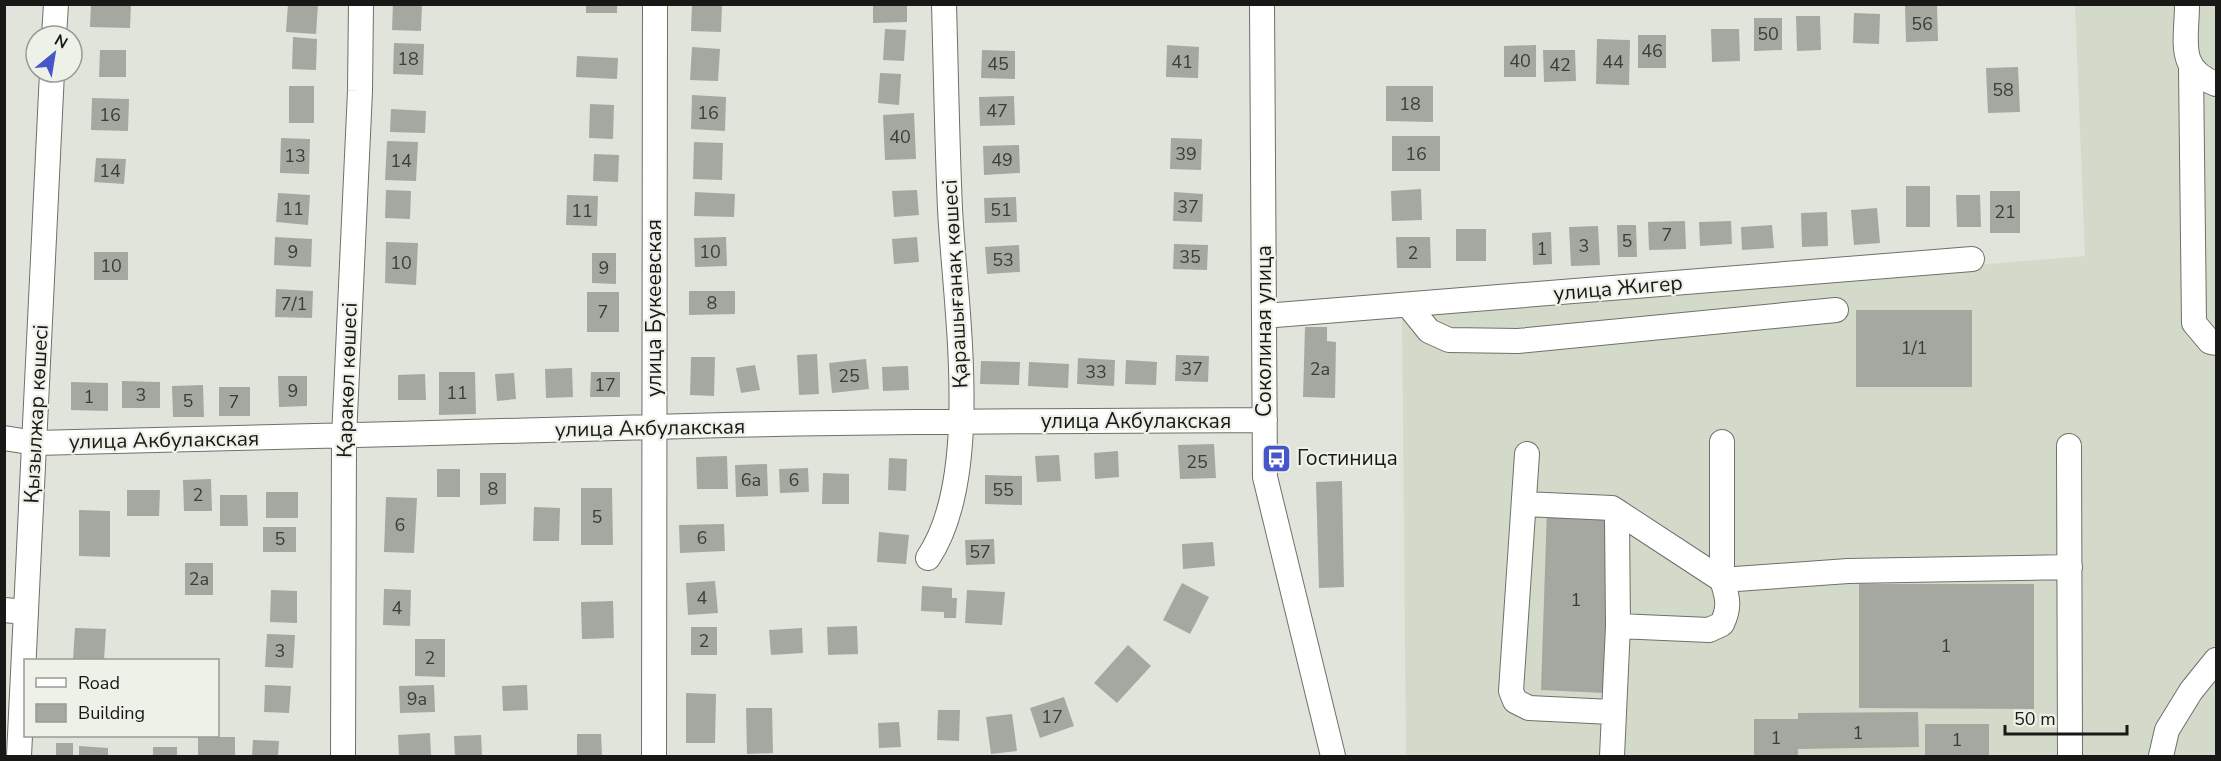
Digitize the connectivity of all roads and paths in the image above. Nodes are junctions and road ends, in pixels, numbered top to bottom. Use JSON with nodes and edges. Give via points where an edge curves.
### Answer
{"nodes":[{"id":1,"x":56,"y":4,"type":"edge"},
{"id":2,"x":361,"y":4,"type":"edge"},
{"id":3,"x":655,"y":4,"type":"edge"},
{"id":4,"x":945,"y":4,"type":"edge"},
{"id":5,"x":1262,"y":4,"type":"edge"},
{"id":6,"x":2187,"y":4,"type":"edge"},
{"id":7,"x":55,"y":24,"type":"edge"},
{"id":8,"x":2191,"y":69,"type":"junction"},
{"id":9,"x":51,"y":84,"type":"edge"},
{"id":10,"x":2217,"y":84,"type":"edge"},
{"id":11,"x":1972,"y":259,"type":"dead end"},
{"id":12,"x":1408,"y":305,"type":"junction"},
{"id":13,"x":1836,"y":309,"type":"dead end"},
{"id":14,"x":1264,"y":316,"type":"junction"},
{"id":15,"x":2217,"y":343,"type":"edge"},
{"id":16,"x":1265,"y":420,"type":"junction"},
{"id":17,"x":962,"y":421,"type":"junction"},
{"id":18,"x":653,"y":427,"type":"junction"},
{"id":19,"x":344,"y":437,"type":"junction"},
{"id":20,"x":4,"y":438,"type":"edge"},
{"id":21,"x":35,"y":442,"type":"junction"},
{"id":22,"x":1722,"y":442,"type":"dead end"},
{"id":23,"x":2069,"y":446,"type":"dead end"},
{"id":24,"x":1527,"y":454,"type":"dead end"},
{"id":25,"x":1524,"y":504,"type":"junction"},
{"id":26,"x":1624,"y":516,"type":"junction"},
{"id":27,"x":928,"y":558,"type":"dead end"},
{"id":28,"x":2070,"y":567,"type":"junction"},
{"id":29,"x":1722,"y":580,"type":"junction"},
{"id":30,"x":15,"y":611,"type":"edge"},
{"id":31,"x":1618,"y":626,"type":"junction"},
{"id":32,"x":2217,"y":660,"type":"edge"},
{"id":33,"x":1612,"y":712,"type":"junction"},
{"id":34,"x":19,"y":756,"type":"edge"},
{"id":35,"x":343,"y":756,"type":"edge"},
{"id":36,"x":654,"y":756,"type":"edge"},
{"id":37,"x":1333,"y":756,"type":"edge"},
{"id":38,"x":1612,"y":756,"type":"edge"},
{"id":39,"x":2070,"y":756,"type":"edge"},
{"id":40,"x":2161,"y":756,"type":"edge"}],
"edges":[{"from":1,"to":7,"type":"street"},
{"from":2,"to":19,"type":"street","name":"Қаракөл көшесі"},
{"from":3,"to":18,"type":"street","name":"улица Букеевская"},
{"from":4,"to":17,"type":"street","name":"Қарашығанақ көшесі","via":[[950,207]]},
{"from":5,"to":14,"type":"street","name":"Соколиная улица"},
{"from":6,"to":8,"type":"street","via":[[2187,58]]},
{"from":8,"to":10,"type":"street"},
{"from":8,"to":15,"type":"street","via":[[2194,323],[2210,342]]},
{"from":9,"to":21,"type":"street","name":"Қызылжар көшесі"},
{"from":11,"to":12,"type":"street","name":"улица Жигер"},
{"from":12,"to":13,"type":"street","via":[[1429,331],[1449,340],[1518,341]]},
{"from":12,"to":14,"type":"street","name":"улица Жигер"},
{"from":14,"to":16,"type":"street","name":"Соколиная улица"},
{"from":16,"to":17,"type":"street","name":"улица Акбулакская"},
{"from":16,"to":37,"type":"street","name":"Соколиная улица","via":[[1265,477]]},
{"from":17,"to":18,"type":"street","name":"улица Акбулакская"},
{"from":17,"to":27,"type":"street","name":"Қарашығанақ көшесі","via":[[956,479],[937,544]]},
{"from":18,"to":19,"type":"street","name":"улица Акбулакская"},
{"from":18,"to":36,"type":"street","name":"улица Букеевская"},
{"from":19,"to":21,"type":"street","name":"улица Акбулакская"},
{"from":19,"to":35,"type":"street","name":"Қаракөл көшесі"},
{"from":20,"to":21,"type":"street","name":"улица Акбулакская"},
{"from":21,"to":30,"type":"street","name":"Қызылжар көшесі"},
{"from":22,"to":29,"type":"street"},
{"from":23,"to":28,"type":"street"},
{"from":24,"to":25,"type":"street"},
{"from":25,"to":26,"type":"street","via":[[1604,507]]},
{"from":25,"to":33,"type":"street","via":[[1511,691],[1515,701],[1529,708]]},
{"from":26,"to":29,"type":"street"},
{"from":26,"to":31,"type":"street","via":[[1617,520]]},
{"from":28,"to":29,"type":"street","via":[[1848,571]]},
{"from":28,"to":39,"type":"street"},
{"from":29,"to":31,"type":"street","via":[[1728,611],[1722,624],[1709,630]]},
{"from":30,"to":34,"type":"street","name":"Қызылжар көшесі"},
{"from":31,"to":33,"type":"street"},
{"from":32,"to":40,"type":"street","via":[[2191,690],[2167,730]]},
{"from":33,"to":38,"type":"street"}]}
